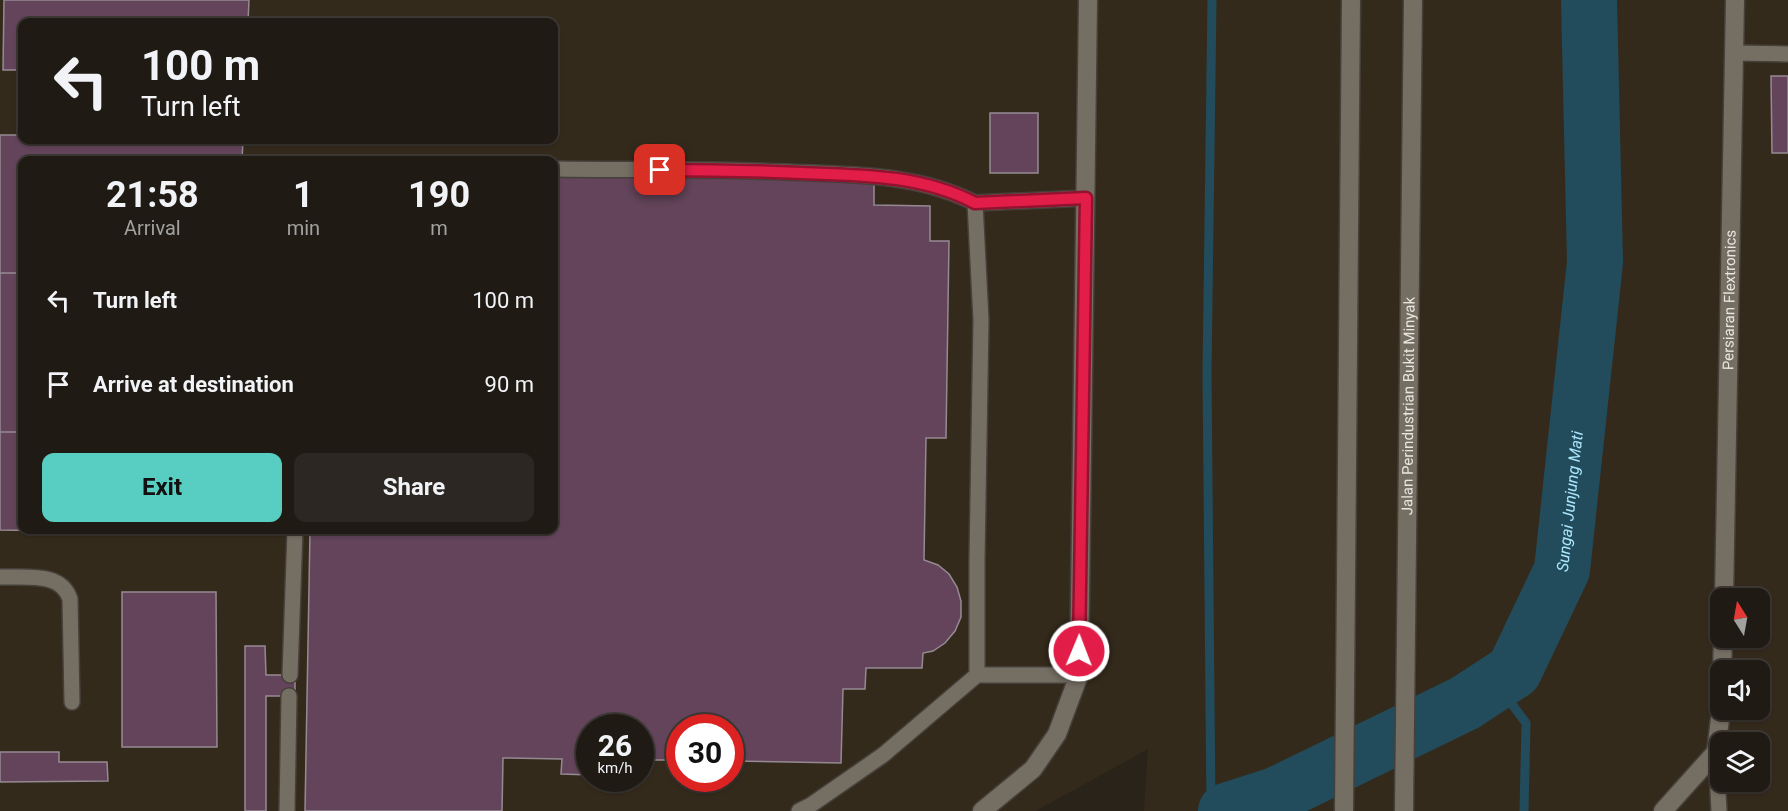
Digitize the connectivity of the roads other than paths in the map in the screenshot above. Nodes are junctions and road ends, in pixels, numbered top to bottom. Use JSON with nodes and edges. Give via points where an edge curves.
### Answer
{"nodes":[{"id":1,"x":1088,"y":0,"type":"edge"},
{"id":2,"x":1351,"y":0,"type":"edge"},
{"id":3,"x":1413,"y":0,"type":"edge"},
{"id":4,"x":1735,"y":0,"type":"edge"},
{"id":5,"x":1734,"y":53,"type":"junction"},
{"id":6,"x":1788,"y":54,"type":"edge"},
{"id":7,"x":558,"y":169,"type":"edge"},
{"id":8,"x":1086,"y":198,"type":"junction"},
{"id":9,"x":975,"y":203,"type":"junction"},
{"id":10,"x":295,"y":534,"type":"edge"},
{"id":11,"x":0,"y":577,"type":"edge"},
{"id":12,"x":1724,"y":588,"type":"edge"},
{"id":13,"x":290,"y":675,"type":"dead end"},
{"id":14,"x":977,"y":675,"type":"junction"},
{"id":15,"x":1079,"y":675,"type":"junction"},
{"id":16,"x":289,"y":696,"type":"dead end"},
{"id":17,"x":72,"y":702,"type":"dead end"},
{"id":18,"x":1710,"y":759,"type":"edge"},
{"id":19,"x":1718,"y":792,"type":"edge"},
{"id":20,"x":287,"y":811,"type":"edge"},
{"id":21,"x":799,"y":811,"type":"edge"},
{"id":22,"x":982,"y":811,"type":"edge"},
{"id":23,"x":1344,"y":811,"type":"edge"},
{"id":24,"x":1404,"y":811,"type":"edge"},
{"id":25,"x":1663,"y":811,"type":"edge"},
{"id":26,"x":1719,"y":811,"type":"edge"}],
"edges":[{"from":1,"to":8,"type":"street"},
{"from":2,"to":23,"type":"street"},
{"from":3,"to":24,"type":"street","name":"Jalan Perindustrian Bukit Minyak"},
{"from":4,"to":5,"type":"street","name":"Persiaran Flextronics"},
{"from":5,"to":6,"type":"lane"},
{"from":5,"to":12,"type":"street","name":"Persiaran Flextronics"},
{"from":7,"to":9,"type":"lane","via":[[872,175],[927,184]]},
{"from":8,"to":9,"type":"lane"},
{"from":8,"to":15,"type":"street"},
{"from":9,"to":14,"type":"lane","via":[[981,320]]},
{"from":10,"to":13,"type":"lane"},
{"from":11,"to":17,"type":"lane","via":[[54,580],[68,592]]},
{"from":14,"to":15,"type":"lane"},
{"from":14,"to":21,"type":"lane","via":[[883,755]]},
{"from":15,"to":22,"type":"street","via":[[1057,734],[1033,769]]},
{"from":16,"to":20,"type":"lane"},
{"from":18,"to":25,"type":"street"},
{"from":19,"to":26,"type":"lane"}]}
